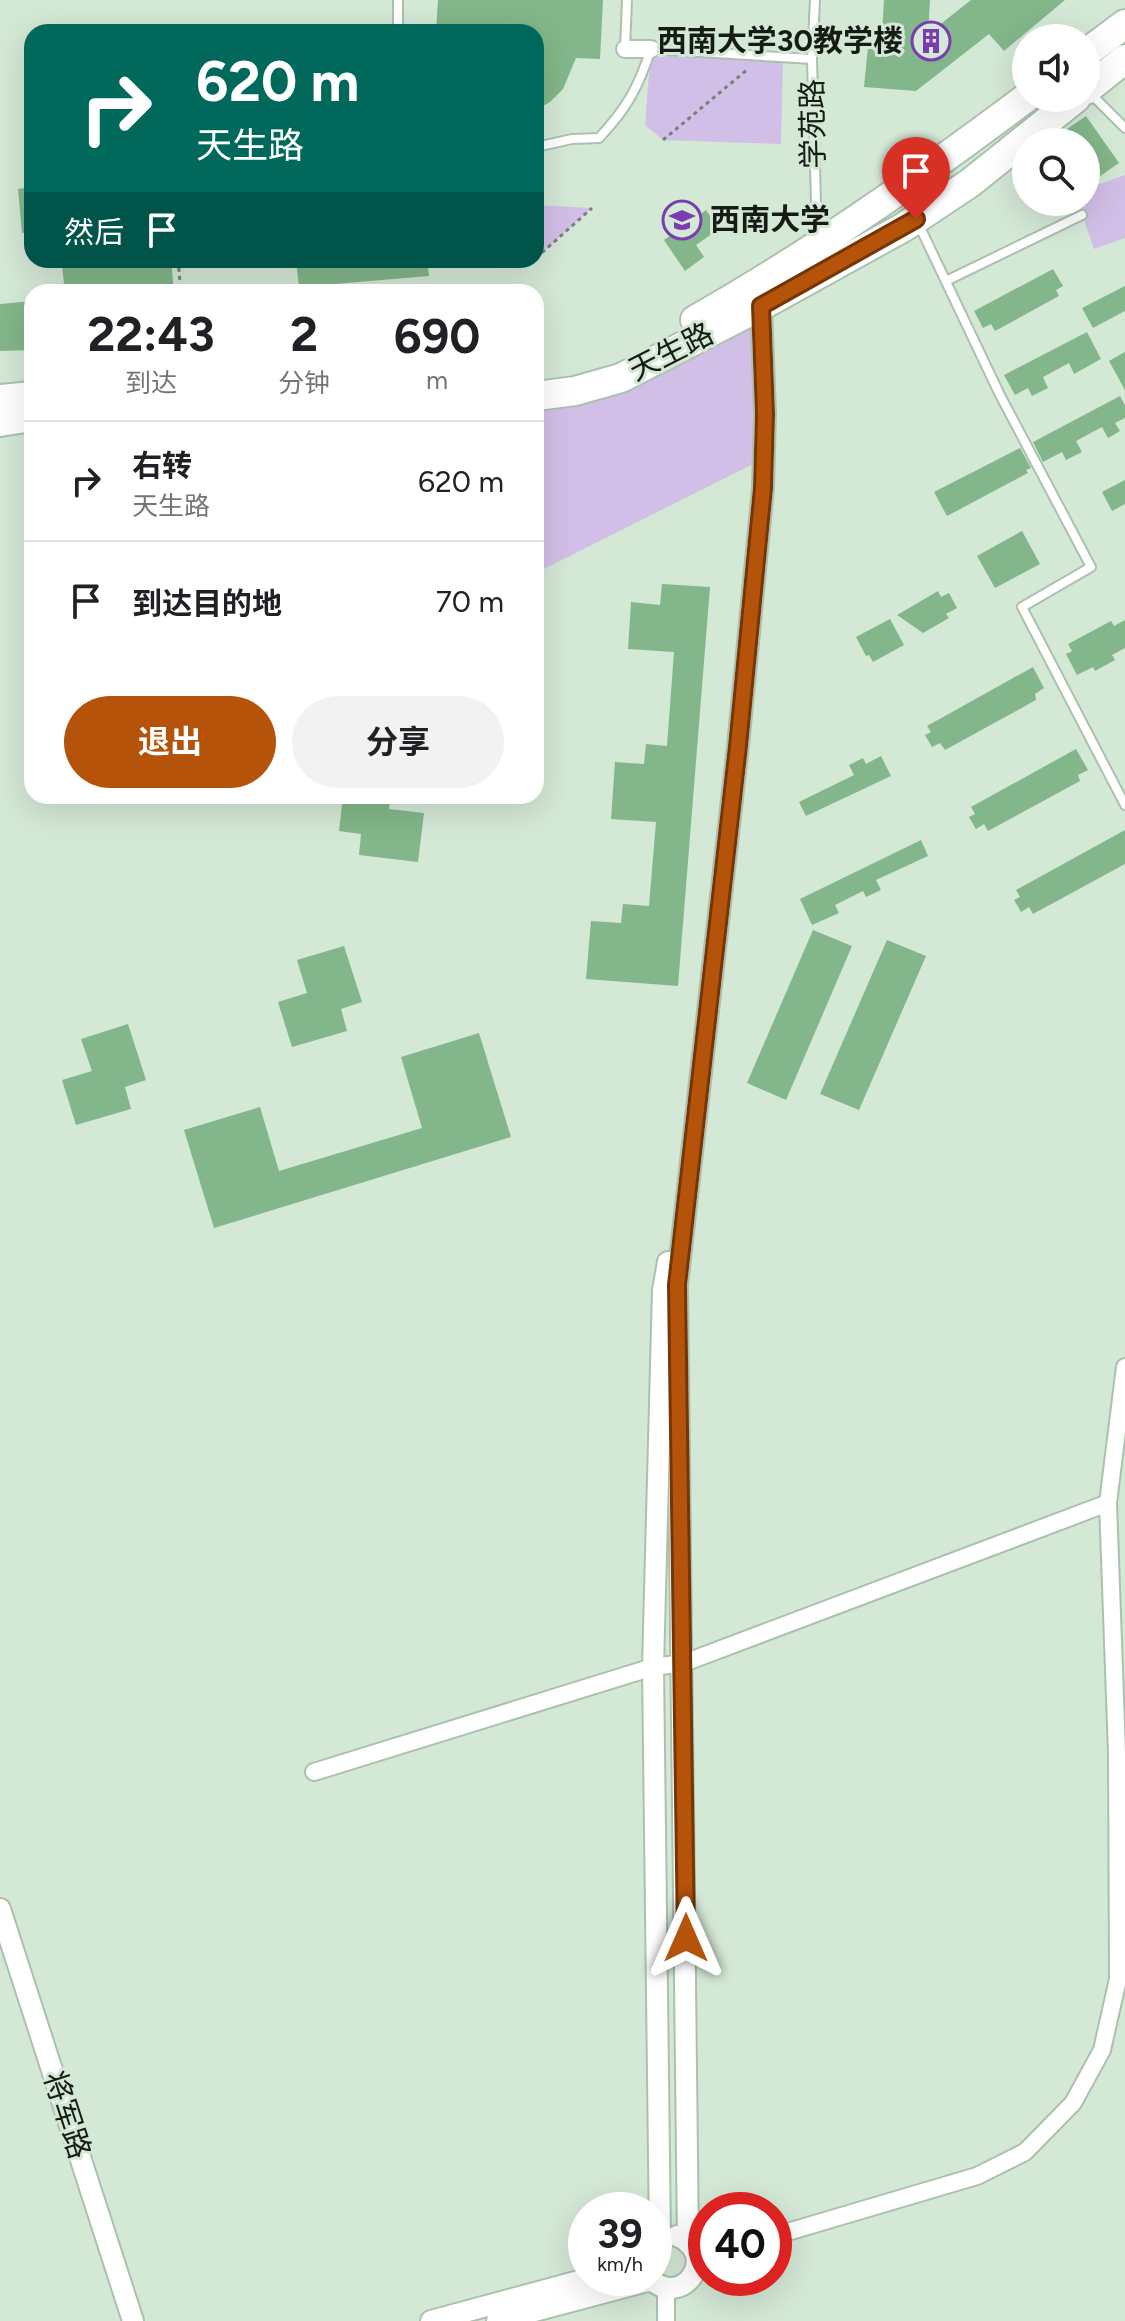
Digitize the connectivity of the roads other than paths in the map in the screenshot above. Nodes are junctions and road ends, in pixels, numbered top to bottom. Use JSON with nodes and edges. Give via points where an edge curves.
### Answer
{"nodes":[{"id":1,"x":398,"y":0,"type":"edge"},
{"id":2,"x":627,"y":0,"type":"edge"},
{"id":3,"x":815,"y":0,"type":"edge"},
{"id":4,"x":398,"y":24,"type":"edge"},
{"id":5,"x":1125,"y":24,"type":"edge"},
{"id":6,"x":1100,"y":43,"type":"edge"},
{"id":7,"x":625,"y":49,"type":"joint"},
{"id":8,"x":651,"y":49,"type":"junction"},
{"id":9,"x":812,"y":59,"type":"junction"},
{"id":10,"x":1125,"y":59,"type":"edge"},
{"id":11,"x":1100,"y":79,"type":"edge"},
{"id":12,"x":1100,"y":104,"type":"edge"},
{"id":13,"x":1012,"y":109,"type":"edge"},
{"id":14,"x":1059,"y":112,"type":"edge"},
{"id":15,"x":1125,"y":128,"type":"edge"},
{"id":16,"x":544,"y":145,"type":"edge"},
{"id":17,"x":1080,"y":216,"type":"edge"},
{"id":18,"x":916,"y":219,"type":"junction"},
{"id":19,"x":817,"y":248,"type":"junction"},
{"id":20,"x":946,"y":281,"type":"junction"},
{"id":21,"x":761,"y":306,"type":"junction"},
{"id":22,"x":544,"y":375,"type":"edge"},
{"id":23,"x":544,"y":395,"type":"edge"},
{"id":24,"x":24,"y":397,"type":"edge"},
{"id":25,"x":0,"y":399,"type":"edge"},
{"id":26,"x":24,"y":418,"type":"edge"},
{"id":27,"x":0,"y":422,"type":"edge"},
{"id":28,"x":1125,"y":805,"type":"edge"},
{"id":29,"x":701,"y":1069,"type":"junction"},
{"id":30,"x":1125,"y":1367,"type":"edge"},
{"id":31,"x":1108,"y":1503,"type":"junction"},
{"id":32,"x":684,"y":1663,"type":"junction"},
{"id":33,"x":653,"y":1667,"type":"junction"},
{"id":34,"x":314,"y":1772,"type":"dead end"},
{"id":35,"x":0,"y":1909,"type":"edge"},
{"id":36,"x":657,"y":2192,"type":"edge"},
{"id":37,"x":696,"y":2192,"type":"edge"},
{"id":38,"x":792,"y":2231,"type":"edge"},
{"id":39,"x":568,"y":2284,"type":"edge"},
{"id":40,"x":598,"y":2296,"type":"edge"},
{"id":41,"x":659,"y":2296,"type":"edge"},
{"id":42,"x":133,"y":2321,"type":"edge"},
{"id":43,"x":431,"y":2321,"type":"edge"},
{"id":44,"x":497,"y":2321,"type":"edge"},
{"id":45,"x":666,"y":2321,"type":"edge"}],
"edges":[{"from":1,"to":4,"type":"lane"},
{"from":2,"to":7,"type":"lane"},
{"from":3,"to":9,"type":"lane","name":"学苑路"},
{"from":5,"to":6,"type":"highway"},
{"from":7,"to":8,"type":"street"},
{"from":8,"to":9,"type":"lane"},
{"from":8,"to":16,"type":"lane","via":[[638,88],[599,138]]},
{"from":9,"to":19,"type":"lane","name":"学苑路"},
{"from":10,"to":11,"type":"highway"},
{"from":12,"to":15,"type":"lane"},
{"from":13,"to":19,"type":"highway","name":"天生路"},
{"from":14,"to":18,"type":"highway","name":"天生路"},
{"from":17,"to":20,"type":"lane"},
{"from":18,"to":20,"type":"lane"},
{"from":18,"to":21,"type":"highway","name":"天生路"},
{"from":19,"to":22,"type":"highway","name":"天生路","via":[[654,344],[614,362]]},
{"from":20,"to":28,"type":"lane","via":[[1091,567],[1022,607]]},
{"from":21,"to":23,"type":"highway","name":"天生路","via":[[621,378]]},
{"from":21,"to":29,"type":"street","via":[[763,488]]},
{"from":24,"to":25,"type":"highway"},
{"from":26,"to":27,"type":"highway"},
{"from":29,"to":32,"type":"street","via":[[677,1285]]},
{"from":29,"to":33,"type":"street","via":[[663,1290]]},
{"from":30,"to":31,"type":"street"},
{"from":31,"to":32,"type":"street"},
{"from":31,"to":38,"type":"street","via":[[1118,1979],[1102,2050],[1073,2103],[1025,2152],[977,2176]]},
{"from":32,"to":33,"type":"street"},
{"from":32,"to":37,"type":"street"},
{"from":33,"to":34,"type":"street"},
{"from":33,"to":36,"type":"street"},
{"from":35,"to":42,"type":"street","name":"将军路"},
{"from":39,"to":43,"type":"street"},
{"from":40,"to":44,"type":"street"},
{"from":41,"to":45,"type":"street"}]}
